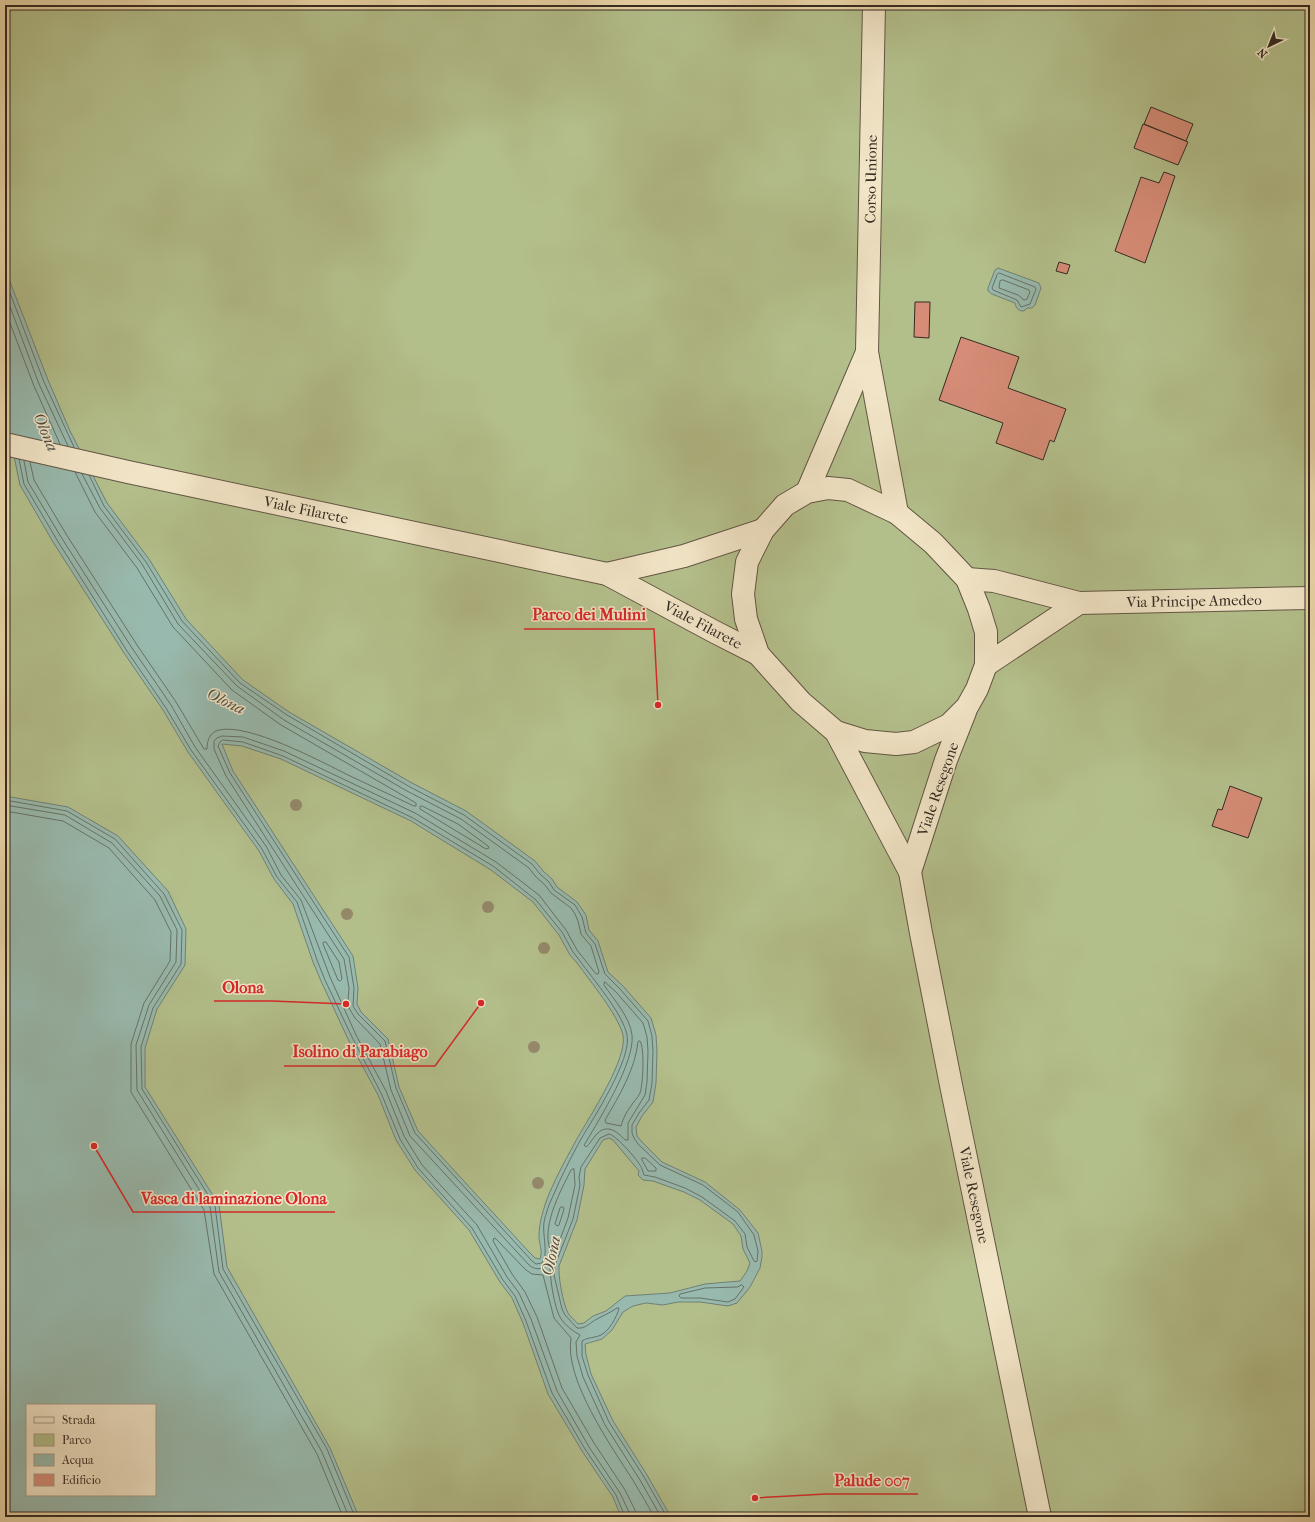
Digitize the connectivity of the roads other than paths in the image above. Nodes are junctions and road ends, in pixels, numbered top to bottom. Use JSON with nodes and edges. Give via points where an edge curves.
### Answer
{"nodes":[{"id":1,"x":874,"y":5,"type":"edge"},
{"id":2,"x":867,"y":352,"type":"junction"},
{"id":3,"x":5,"y":444,"type":"edge"},
{"id":4,"x":807,"y":492,"type":"junction"},
{"id":5,"x":896,"y":513,"type":"junction"},
{"id":6,"x":763,"y":530,"type":"junction"},
{"id":7,"x":607,"y":574,"type":"junction"},
{"id":8,"x":967,"y":578,"type":"junction"},
{"id":9,"x":1310,"y":598,"type":"edge"},
{"id":10,"x":1079,"y":603,"type":"junction"},
{"id":11,"x":758,"y":654,"type":"junction"},
{"id":12,"x":986,"y":665,"type":"junction"},
{"id":13,"x":967,"y":707,"type":"junction"},
{"id":14,"x":836,"y":732,"type":"junction"},
{"id":15,"x":910,"y":872,"type":"junction"},
{"id":16,"x":1040,"y":1517,"type":"edge"}],
"edges":[{"from":1,"to":2,"type":"street","name":"Corso Unione"},
{"from":2,"to":4,"type":"street","name":"Corso Unione"},
{"from":2,"to":5,"type":"street","name":"Corso Unione"},
{"from":3,"to":7,"type":"street","name":"Viale Filarete"},
{"from":4,"to":5,"type":"street","via":[[828,488],[848,490]]},
{"from":4,"to":6,"type":"street","via":[[785,505]]},
{"from":5,"to":8,"type":"street","via":[[933,543]]},
{"from":6,"to":7,"type":"street","name":"Viale Filarete","via":[[684,556]]},
{"from":6,"to":11,"type":"street","via":[[746,562],[743,594],[746,619]]},
{"from":7,"to":11,"type":"street","name":"Viale Filarete"},
{"from":8,"to":10,"type":"street","name":"Via Principe Amedeo","via":[[994,581]]},
{"from":8,"to":12,"type":"street","via":[[986,632]]},
{"from":9,"to":10,"type":"street","name":"Via Principe Amedeo"},
{"from":10,"to":12,"type":"street"},
{"from":11,"to":14,"type":"street","via":[[801,702]]},
{"from":12,"to":13,"type":"street"},
{"from":13,"to":14,"type":"street","via":[[949,725],[914,742],[896,744],[865,741]]},
{"from":13,"to":15,"type":"street","name":"Viale Resegone","via":[[946,760]]},
{"from":14,"to":15,"type":"street","name":"Viale Resegone"},
{"from":15,"to":16,"type":"street","name":"Viale Resegone"}]}
